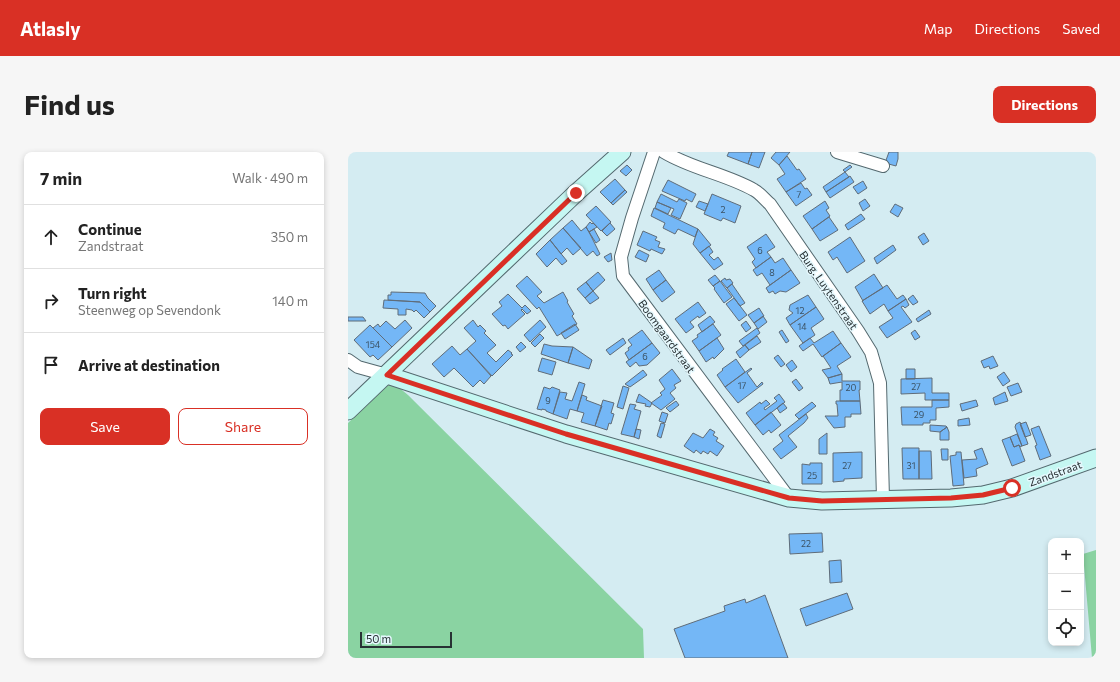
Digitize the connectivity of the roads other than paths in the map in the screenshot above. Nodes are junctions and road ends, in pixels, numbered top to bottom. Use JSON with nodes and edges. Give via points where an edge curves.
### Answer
{"nodes":[{"id":1,"x":622,"y":152,"type":"edge"},
{"id":2,"x":654,"y":152,"type":"edge"},
{"id":3,"x":664,"y":152,"type":"edge"},
{"id":4,"x":837,"y":152,"type":"edge"},
{"id":5,"x":883,"y":166,"type":"dead end"},
{"id":6,"x":348,"y":360,"type":"edge"},
{"id":7,"x":387,"y":375,"type":"junction"},
{"id":8,"x":348,"y":411,"type":"edge"},
{"id":9,"x":1096,"y":458,"type":"edge"},
{"id":10,"x":789,"y":498,"type":"junction"},
{"id":11,"x":883,"y":499,"type":"junction"}],
"edges":[{"from":1,"to":7,"type":"street"},
{"from":2,"to":10,"type":"street","name":"Boomgaardstraat","via":[[621,257],[623,276]]},
{"from":3,"to":11,"type":"street","name":"Burg. Luytenstraat","via":[[677,160],[756,190],[770,204],[858,331],[871,352],[880,383]]},
{"from":4,"to":5,"type":"street"},
{"from":6,"to":7,"type":"street","via":[[358,367]]},
{"from":7,"to":8,"type":"street"},
{"from":7,"to":10,"type":"street","name":"Zandstraat","via":[[566,434]]},
{"from":9,"to":11,"type":"street","name":"Zandstraat","via":[[1012,488],[983,495]]},
{"from":10,"to":11,"type":"street","name":"Zandstraat","via":[[822,501]]}]}
